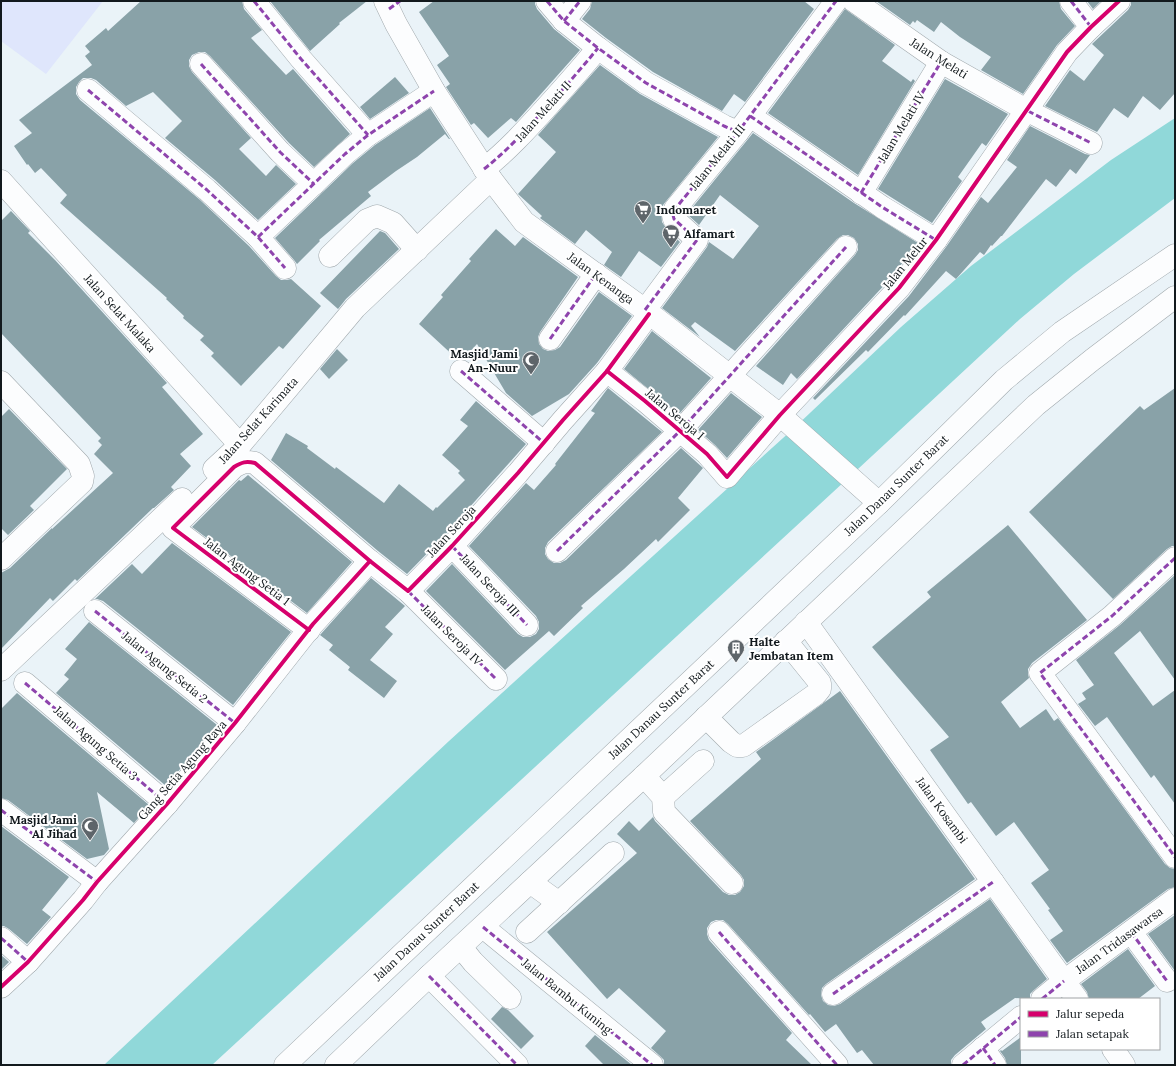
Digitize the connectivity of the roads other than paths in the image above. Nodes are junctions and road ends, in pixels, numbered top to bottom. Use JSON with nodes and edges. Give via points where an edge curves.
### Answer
{"nodes":[{"id":1,"x":254,"y":1,"type":"edge"},
{"id":2,"x":547,"y":1,"type":"edge"},
{"id":3,"x":580,"y":1,"type":"edge"},
{"id":4,"x":836,"y":1,"type":"edge"},
{"id":5,"x":854,"y":1,"type":"edge"},
{"id":6,"x":1071,"y":1,"type":"edge"},
{"id":7,"x":1119,"y":1,"type":"edge"},
{"id":8,"x":391,"y":4,"type":"edge"},
{"id":9,"x":564,"y":21,"type":"junction"},
{"id":10,"x":1091,"y":27,"type":"junction"},
{"id":11,"x":598,"y":48,"type":"junction"},
{"id":12,"x":941,"y":62,"type":"junction"},
{"id":13,"x":201,"y":64,"type":"dead end"},
{"id":14,"x":88,"y":90,"type":"dead end"},
{"id":15,"x":434,"y":90,"type":"junction"},
{"id":16,"x":1028,"y":111,"type":"junction"},
{"id":17,"x":744,"y":124,"type":"junction"},
{"id":18,"x":368,"y":135,"type":"junction"},
{"id":19,"x":1091,"y":143,"type":"dead end"},
{"id":20,"x":488,"y":174,"type":"junction"},
{"id":21,"x":314,"y":184,"type":"junction"},
{"id":22,"x":3,"y":188,"type":"edge"},
{"id":23,"x":861,"y":193,"type":"junction"},
{"id":24,"x":258,"y":237,"type":"junction"},
{"id":25,"x":936,"y":240,"type":"junction"},
{"id":26,"x":846,"y":247,"type":"dead end"},
{"id":27,"x":417,"y":250,"type":"junction"},
{"id":28,"x":1175,"y":255,"type":"edge"},
{"id":29,"x":330,"y":256,"type":"dead end"},
{"id":30,"x":285,"y":268,"type":"dead end"},
{"id":31,"x":596,"y":274,"type":"junction"},
{"id":32,"x":1175,"y":297,"type":"edge"},
{"id":33,"x":647,"y":312,"type":"junction"},
{"id":34,"x":550,"y":339,"type":"dead end"},
{"id":35,"x":461,"y":371,"type":"dead end"},
{"id":36,"x":607,"y":371,"type":"junction"},
{"id":37,"x":729,"y":376,"type":"junction"},
{"id":38,"x":1,"y":382,"type":"edge"},
{"id":39,"x":785,"y":419,"type":"junction"},
{"id":40,"x":680,"y":431,"type":"junction"},
{"id":41,"x":544,"y":443,"type":"junction"},
{"id":42,"x":240,"y":445,"type":"junction"},
{"id":43,"x":727,"y":477,"type":"joint"},
{"id":44,"x":878,"y":503,"type":"junction"},
{"id":45,"x":452,"y":546,"type":"junction"},
{"id":46,"x":557,"y":551,"type":"dead end"},
{"id":47,"x":1175,"y":558,"type":"edge"},
{"id":48,"x":1,"y":559,"type":"edge"},
{"id":49,"x":370,"y":561,"type":"junction"},
{"id":50,"x":408,"y":591,"type":"junction"},
{"id":51,"x":96,"y":611,"type":"dead end"},
{"id":52,"x":806,"y":622,"type":"junction"},
{"id":53,"x":527,"y":625,"type":"dead end"},
{"id":54,"x":308,"y":630,"type":"junction"},
{"id":55,"x":786,"y":641,"type":"junction"},
{"id":56,"x":1,"y":670,"type":"edge"},
{"id":57,"x":496,"y":679,"type":"dead end"},
{"id":58,"x":25,"y":683,"type":"dead end"},
{"id":59,"x":706,"y":717,"type":"junction"},
{"id":60,"x":235,"y":723,"type":"junction"},
{"id":61,"x":703,"y":761,"type":"dead end"},
{"id":62,"x":644,"y":776,"type":"junction"},
{"id":63,"x":663,"y":798,"type":"junction"},
{"id":64,"x":167,"y":804,"type":"junction"},
{"id":65,"x":1,"y":810,"type":"edge"},
{"id":66,"x":613,"y":853,"type":"dead end"},
{"id":67,"x":1175,"y":857,"type":"edge"},
{"id":68,"x":97,"y":882,"type":"junction"},
{"id":69,"x":530,"y":882,"type":"junction"},
{"id":70,"x":993,"y":882,"type":"junction"},
{"id":71,"x":732,"y":884,"type":"dead end"},
{"id":72,"x":1175,"y":899,"type":"edge"},
{"id":73,"x":559,"y":903,"type":"junction"},
{"id":74,"x":483,"y":927,"type":"junction"},
{"id":75,"x":527,"y":932,"type":"dead end"},
{"id":76,"x":719,"y":932,"type":"dead end"},
{"id":77,"x":1131,"y":932,"type":"junction"},
{"id":78,"x":1,"y":938,"type":"edge"},
{"id":79,"x":461,"y":947,"type":"junction"},
{"id":80,"x":28,"y":962,"type":"junction"},
{"id":81,"x":429,"y":976,"type":"junction"},
{"id":82,"x":1064,"y":981,"type":"junction"},
{"id":83,"x":1167,"y":981,"type":"dead end"},
{"id":84,"x":1,"y":987,"type":"edge"},
{"id":85,"x":832,"y":994,"type":"dead end"},
{"id":86,"x":510,"y":998,"type":"dead end"},
{"id":87,"x":1043,"y":998,"type":"edge"},
{"id":88,"x":1076,"y":998,"type":"edge"},
{"id":89,"x":1020,"y":1017,"type":"edge"},
{"id":90,"x":1114,"y":1050,"type":"edge"},
{"id":91,"x":989,"y":1057,"type":"edge"},
{"id":92,"x":285,"y":1065,"type":"edge"},
{"id":93,"x":336,"y":1065,"type":"edge"},
{"id":94,"x":517,"y":1065,"type":"edge"},
{"id":95,"x":652,"y":1065,"type":"edge"},
{"id":96,"x":837,"y":1065,"type":"edge"},
{"id":97,"x":963,"y":1065,"type":"edge"},
{"id":98,"x":1124,"y":1065,"type":"edge"}],
"edges":[{"from":1,"to":18,"type":"street"},
{"from":2,"to":9,"type":"street"},
{"from":3,"to":9,"type":"street"},
{"from":4,"to":17,"type":"street","name":"Jalan Melati III"},
{"from":5,"to":12,"type":"street","name":"Jalan Melati"},
{"from":6,"to":10,"type":"street"},
{"from":7,"to":10,"type":"street","name":"Jalan Melur"},
{"from":8,"to":15,"type":"street","name":"Jalan Kenanga","via":[[396,24]]},
{"from":9,"to":11,"type":"street"},
{"from":10,"to":16,"type":"street","name":"Jalan Melur","via":[[1068,52]]},
{"from":11,"to":17,"type":"street","via":[[646,83],[724,126]]},
{"from":11,"to":20,"type":"street","name":"Jalan Melati II"},
{"from":12,"to":16,"type":"street","name":"Jalan Melati"},
{"from":12,"to":23,"type":"street","name":"Jalan Melati IV"},
{"from":13,"to":21,"type":"street","via":[[280,152]]},
{"from":14,"to":24,"type":"street","via":[[207,190]]},
{"from":15,"to":18,"type":"street"},
{"from":15,"to":20,"type":"street","name":"Jalan Kenanga"},
{"from":16,"to":19,"type":"street","name":"Jalan Melati"},
{"from":16,"to":25,"type":"street","name":"Jalan Melur"},
{"from":17,"to":23,"type":"street","via":[[787,140]]},
{"from":17,"to":33,"type":"street","name":"Jalan Melati III","via":[[675,209],[674,220],[697,240]]},
{"from":18,"to":21,"type":"street"},
{"from":20,"to":27,"type":"street","name":"Jalan Selat Karimata"},
{"from":20,"to":31,"type":"street","name":"Jalan Kenanga","via":[[524,222]]},
{"from":21,"to":24,"type":"street"},
{"from":22,"to":42,"type":"street","name":"Jalan Selat Malaka"},
{"from":23,"to":25,"type":"street"},
{"from":24,"to":30,"type":"street"},
{"from":25,"to":39,"type":"street","name":"Jalan Melur","via":[[899,288]]},
{"from":26,"to":37,"type":"street"},
{"from":27,"to":29,"type":"street","via":[[393,223],[377,216],[367,220]]},
{"from":27,"to":42,"type":"street","name":"Jalan Selat Karimata","via":[[355,308]]},
{"from":28,"to":44,"type":"street","name":"Jalan Danau Sunter Barat","via":[[1062,332],[1004,380]]},
{"from":31,"to":33,"type":"street","name":"Jalan Kenanga"},
{"from":31,"to":34,"type":"street"},
{"from":32,"to":52,"type":"street","via":[[1036,405]]},
{"from":33,"to":36,"type":"street","name":"Jalan Seroja"},
{"from":33,"to":37,"type":"street","name":"Jalan Kenanga"},
{"from":35,"to":41,"type":"street"},
{"from":36,"to":40,"type":"street","name":"Jalan Seroja I"},
{"from":36,"to":41,"type":"street","name":"Jalan Seroja"},
{"from":37,"to":39,"type":"street","name":"Jalan Kenanga"},
{"from":37,"to":40,"type":"street"},
{"from":38,"to":48,"type":"street","via":[[79,464],[83,476],[82,482]]},
{"from":39,"to":43,"type":"street","name":"Jalan Melur"},
{"from":39,"to":44,"type":"street","name":"Jalan Kenanga"},
{"from":40,"to":43,"type":"street","name":"Jalan Seroja I","via":[[707,454]]},
{"from":40,"to":46,"type":"street"},
{"from":41,"to":45,"type":"street","name":"Jalan Seroja"},
{"from":42,"to":56,"type":"street","name":"Jalan Selat Karimata"},
{"from":44,"to":92,"type":"street","name":"Jalan Danau Sunter Barat"},
{"from":45,"to":50,"type":"street","name":"Jalan Seroja"},
{"from":45,"to":53,"type":"street","name":"Jalan Seroja III"},
{"from":47,"to":67,"type":"street","via":[[1112,616],[1040,673]]},
{"from":49,"to":50,"type":"street"},
{"from":49,"to":54,"type":"street","name":"Gang Setia Agung Raya"},
{"from":49,"to":54,"type":"street","name":"Jalan Agung Setia 1","via":[[255,463],[248,461],[234,467],[173,528]]},
{"from":50,"to":57,"type":"street","name":"Jalan Seroja IV"},
{"from":51,"to":60,"type":"street","name":"Jalan Agung Setia 2"},
{"from":52,"to":55,"type":"street"},
{"from":52,"to":70,"type":"street","name":"Jalan Kosambi"},
{"from":54,"to":60,"type":"street","name":"Gang Setia Agung Raya"},
{"from":55,"to":59,"type":"street"},
{"from":55,"to":59,"type":"street","via":[[820,684],[816,694],[743,746],[731,742]]},
{"from":58,"to":64,"type":"street","name":"Jalan Agung Setia 3"},
{"from":59,"to":62,"type":"street"},
{"from":60,"to":64,"type":"street","name":"Gang Setia Agung Raya"},
{"from":61,"to":63,"type":"street"},
{"from":62,"to":63,"type":"street"},
{"from":62,"to":69,"type":"street"},
{"from":63,"to":71,"type":"street","via":[[664,812]]},
{"from":64,"to":68,"type":"street","name":"Gang Setia Agung Raya"},
{"from":65,"to":68,"type":"street"},
{"from":66,"to":73,"type":"street"},
{"from":68,"to":80,"type":"street","name":"Gang Setia Agung Raya"},
{"from":69,"to":73,"type":"street"},
{"from":69,"to":74,"type":"street"},
{"from":70,"to":82,"type":"street","name":"Jalan Kosambi"},
{"from":70,"to":85,"type":"street"},
{"from":72,"to":77,"type":"street","name":"Jalan Tridasawarsa"},
{"from":73,"to":75,"type":"street"},
{"from":74,"to":79,"type":"street"},
{"from":74,"to":95,"type":"street","name":"Jalan Bambu Kuning"},
{"from":76,"to":96,"type":"street"},
{"from":77,"to":82,"type":"street","name":"Jalan Tridasawarsa"},
{"from":77,"to":83,"type":"street"},
{"from":78,"to":80,"type":"street"},
{"from":79,"to":81,"type":"street"},
{"from":79,"to":86,"type":"street"},
{"from":80,"to":84,"type":"street","name":"Gang Setia Agung Raya"},
{"from":81,"to":93,"type":"street"},
{"from":81,"to":94,"type":"street"},
{"from":82,"to":87,"type":"street","name":"Jalan Tridasawarsa"},
{"from":82,"to":88,"type":"street","name":"Jalan Kosambi"},
{"from":89,"to":91,"type":"street"},
{"from":90,"to":98,"type":"street"},
{"from":91,"to":97,"type":"street"}]}
